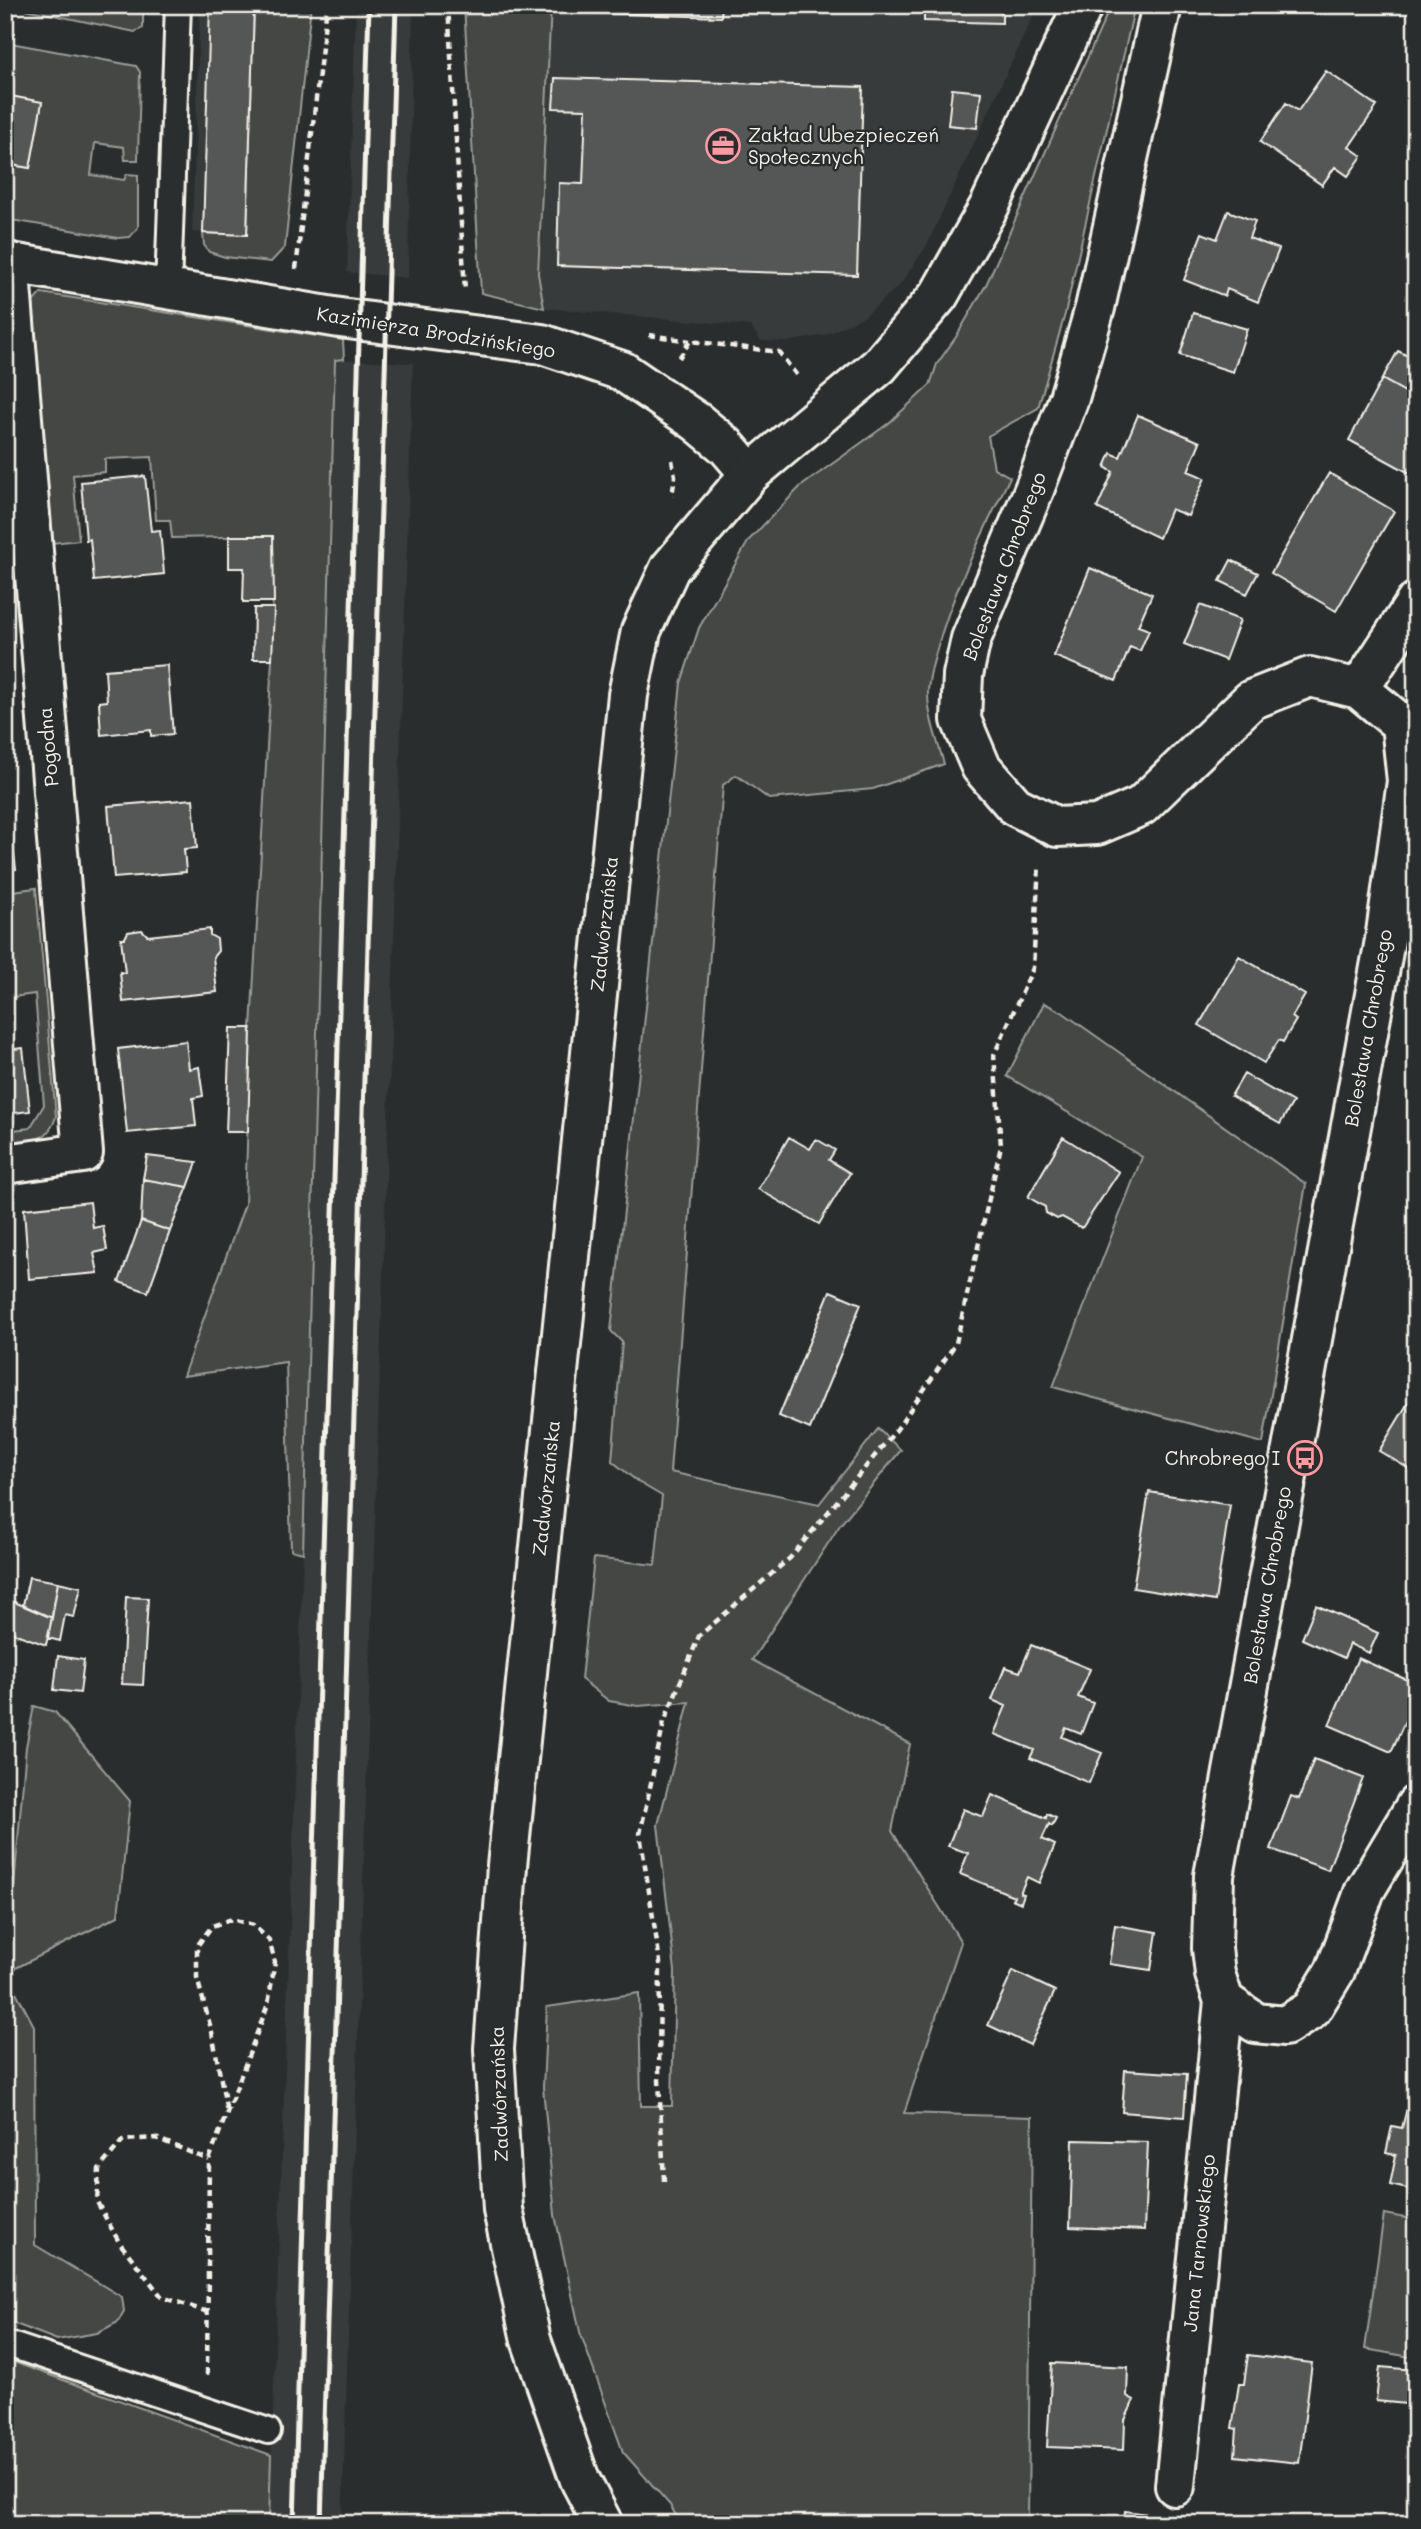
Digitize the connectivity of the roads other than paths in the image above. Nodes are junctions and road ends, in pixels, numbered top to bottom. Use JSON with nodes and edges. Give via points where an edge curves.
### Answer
{"nodes":[{"id":1,"x":178,"y":5,"type":"edge"},
{"id":2,"x":1083,"y":5,"type":"edge"},
{"id":3,"x":1162,"y":5,"type":"edge"},
{"id":4,"x":7,"y":262,"type":"edge"},
{"id":5,"x":168,"y":289,"type":"junction"},
{"id":6,"x":750,"y":474,"type":"junction"},
{"id":7,"x":1416,"y":602,"type":"edge"},
{"id":8,"x":1359,"y":689,"type":"junction"},
{"id":9,"x":5,"y":1164,"type":"edge"},
{"id":10,"x":1416,"y":1805,"type":"edge"},
{"id":11,"x":1224,"y":2001,"type":"junction"},
{"id":12,"x":5,"y":2343,"type":"edge"},
{"id":13,"x":268,"y":2431,"type":"dead end"},
{"id":14,"x":1175,"y":2486,"type":"dead end"},
{"id":15,"x":604,"y":2524,"type":"edge"}],
"edges":[{"from":1,"to":5,"type":"lane"},
{"from":2,"to":6,"type":"street","via":[[990,205],[939,295],[879,366]]},
{"from":3,"to":8,"type":"street","name":"Bolesława Chrobrego","via":[[1095,308],[1069,398],[971,639],[963,675],[961,720],[981,767],[1015,806],[1058,827],[1097,825],[1142,806],[1251,700],[1310,677]]},
{"from":4,"to":5,"type":"street","name":"Kazimierza Brodzińskiego"},
{"from":4,"to":9,"type":"street","name":"Pogodna","via":[[83,1153]]},
{"from":5,"to":6,"type":"street","name":"Kazimierza Brodzińskiego","via":[[542,344],[622,371],[726,446]]},
{"from":6,"to":15,"type":"street","name":"Zadwórzańska","via":[[670,568],[641,631],[628,695],[499,1971],[494,2049],[503,2210],[531,2340],[580,2480]]},
{"from":7,"to":8,"type":"street"},
{"from":8,"to":11,"type":"street","name":"Bolesława Chrobrego","via":[[1401,724],[1407,781],[1385,940],[1214,1876],[1212,1948]]},
{"from":10,"to":11,"type":"street","via":[[1365,1890],[1335,1971],[1311,2010],[1285,2026],[1256,2022]]},
{"from":11,"to":14,"type":"street","name":"Jana Tarnowskiego"},
{"from":12,"to":13,"type":"lane"}]}
